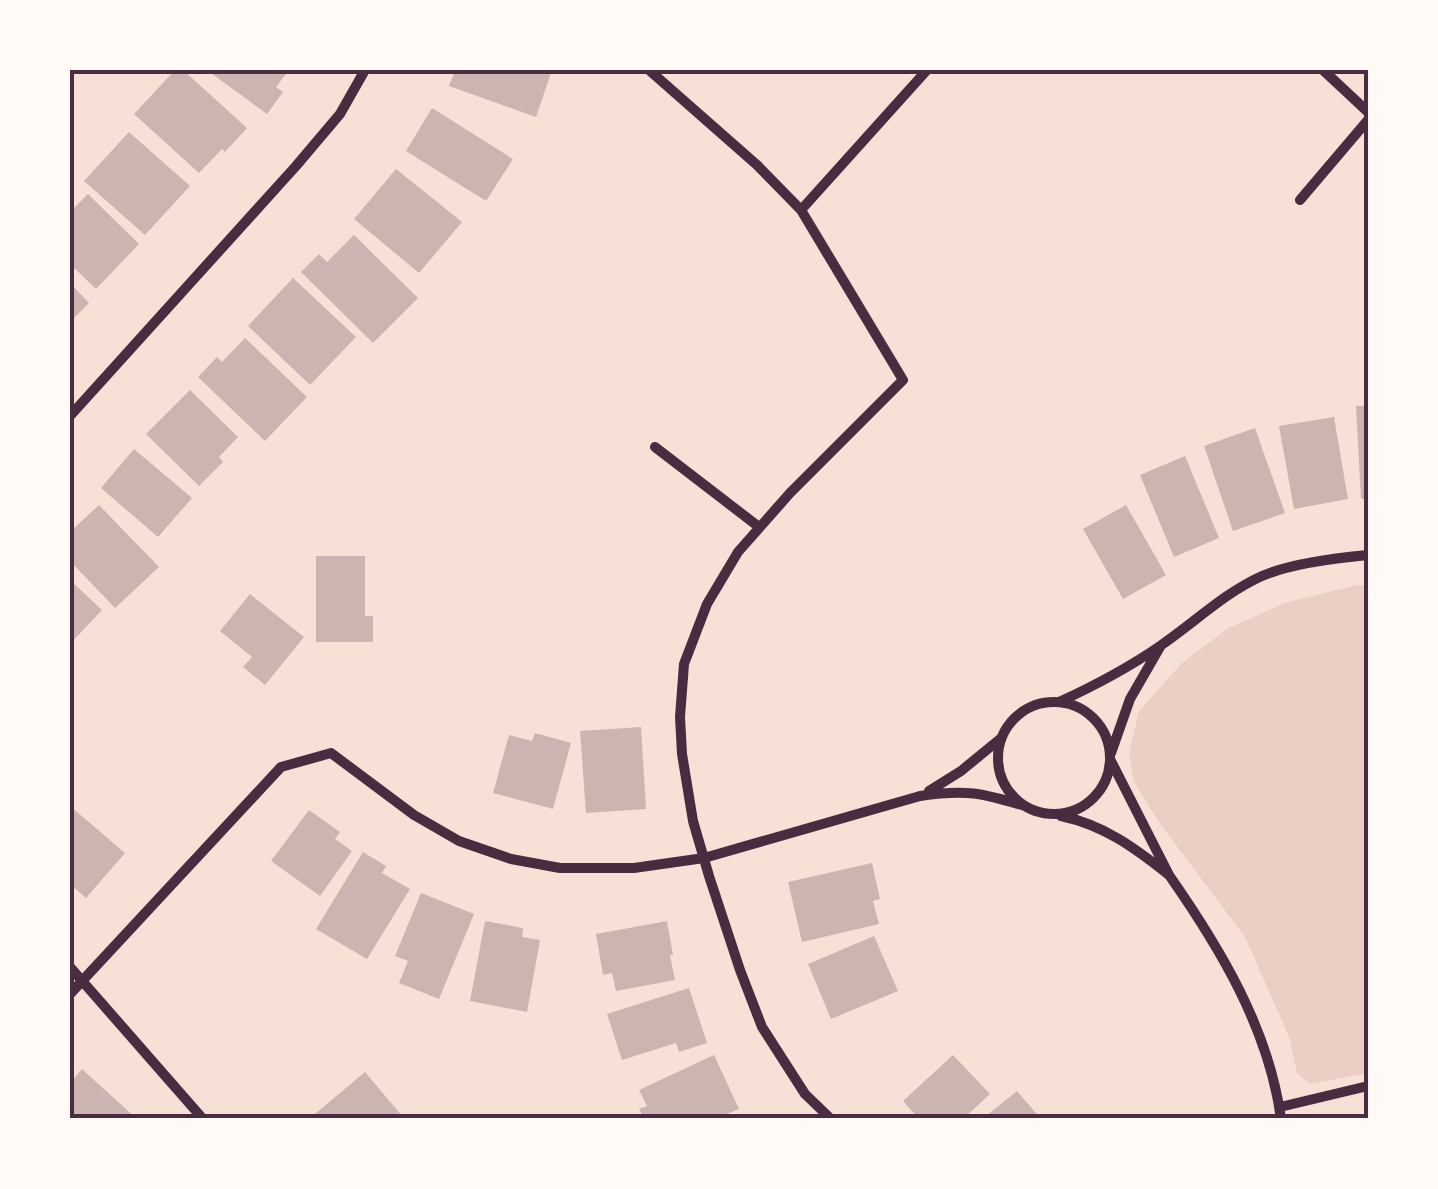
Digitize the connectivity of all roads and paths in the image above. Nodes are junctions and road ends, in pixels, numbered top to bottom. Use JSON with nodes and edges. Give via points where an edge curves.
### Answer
{"nodes":[{"id":1,"x":366,"y":70,"type":"edge"},
{"id":2,"x":648,"y":70,"type":"edge"},
{"id":3,"x":927,"y":70,"type":"edge"},
{"id":4,"x":1323,"y":70,"type":"edge"},
{"id":5,"x":1368,"y":112,"type":"edge"},
{"id":6,"x":1368,"y":120,"type":"edge"},
{"id":7,"x":1300,"y":200,"type":"dead end"},
{"id":8,"x":801,"y":210,"type":"junction"},
{"id":9,"x":70,"y":416,"type":"edge"},
{"id":10,"x":654,"y":448,"type":"dead end"},
{"id":11,"x":759,"y":527,"type":"junction"},
{"id":12,"x":1368,"y":555,"type":"edge"},
{"id":13,"x":1161,"y":646,"type":"junction"},
{"id":14,"x":1059,"y":702,"type":"junction"},
{"id":15,"x":1001,"y":739,"type":"junction"},
{"id":16,"x":1110,"y":757,"type":"junction"},
{"id":17,"x":920,"y":796,"type":"junction"},
{"id":18,"x":1025,"y":806,"type":"junction"},
{"id":19,"x":1056,"y":814,"type":"junction"},
{"id":20,"x":704,"y":858,"type":"junction"},
{"id":21,"x":1169,"y":875,"type":"junction"},
{"id":22,"x":70,"y":967,"type":"edge"},
{"id":23,"x":82,"y":981,"type":"junction"},
{"id":24,"x":70,"y":994,"type":"edge"},
{"id":25,"x":1368,"y":1086,"type":"edge"},
{"id":26,"x":1280,"y":1113,"type":"edge"},
{"id":27,"x":202,"y":1119,"type":"edge"},
{"id":28,"x":830,"y":1119,"type":"edge"}],
"edges":[{"from":1,"to":9,"type":"street","via":[[296,166]]},
{"from":2,"to":8,"type":"street"},
{"from":3,"to":8,"type":"street"},
{"from":4,"to":5,"type":"street"},
{"from":6,"to":7,"type":"street"},
{"from":8,"to":11,"type":"street","via":[[903,380]]},
{"from":10,"to":11,"type":"street"},
{"from":11,"to":20,"type":"street","via":[[707,604],[684,664],[682,754]]},
{"from":12,"to":13,"type":"street","via":[[1263,576]]},
{"from":13,"to":14,"type":"street"},
{"from":13,"to":16,"type":"street","via":[[1130,699]]},
{"from":14,"to":15,"type":"street","via":[[1028,708]]},
{"from":14,"to":16,"type":"street","via":[[1094,718]]},
{"from":15,"to":17,"type":"street"},
{"from":15,"to":18,"type":"street","via":[[1002,780]]},
{"from":16,"to":19,"type":"street","via":[[1100,792],[1080,808]]},
{"from":16,"to":21,"type":"street"},
{"from":17,"to":18,"type":"street","via":[[966,792]]},
{"from":17,"to":20,"type":"street"},
{"from":18,"to":19,"type":"street"},
{"from":19,"to":21,"type":"street","via":[[1114,835]]},
{"from":20,"to":23,"type":"street","via":[[598,869],[511,859],[414,815],[331,753],[281,766]]},
{"from":20,"to":28,"type":"street","via":[[762,1027],[805,1094]]},
{"from":21,"to":26,"type":"street","via":[[1230,970],[1261,1036]]},
{"from":22,"to":23,"type":"street"},
{"from":23,"to":24,"type":"street"},
{"from":23,"to":27,"type":"street"},
{"from":25,"to":26,"type":"street"}]}
